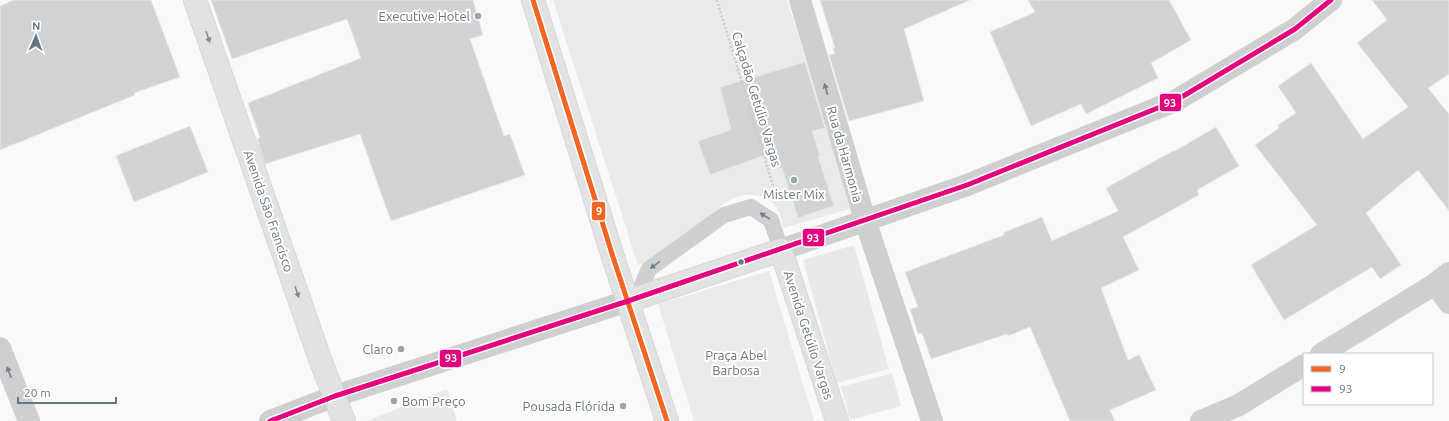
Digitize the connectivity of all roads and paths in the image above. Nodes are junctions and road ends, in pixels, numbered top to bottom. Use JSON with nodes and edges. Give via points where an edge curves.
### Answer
{"nodes":[{"id":1,"x":195,"y":0,"type":"edge"},
{"id":2,"x":533,"y":0,"type":"edge"},
{"id":3,"x":717,"y":0,"type":"edge"},
{"id":4,"x":800,"y":0,"type":"edge"},
{"id":5,"x":1331,"y":0,"type":"edge"},
{"id":6,"x":777,"y":197,"type":"dead end"},
{"id":7,"x":865,"y":220,"type":"junction"},
{"id":8,"x":781,"y":250,"type":"junction"},
{"id":9,"x":1442,"y":279,"type":"edge"},
{"id":10,"x":632,"y":300,"type":"junction"},
{"id":11,"x":1449,"y":303,"type":"edge"},
{"id":12,"x":0,"y":348,"type":"edge"},
{"id":13,"x":1323,"y":353,"type":"edge"},
{"id":14,"x":1303,"y":366,"type":"edge"},
{"id":15,"x":335,"y":396,"type":"junction"},
{"id":16,"x":29,"y":421,"type":"edge"},
{"id":17,"x":270,"y":421,"type":"edge"},
{"id":18,"x":344,"y":421,"type":"edge"},
{"id":19,"x":667,"y":421,"type":"edge"},
{"id":20,"x":836,"y":421,"type":"edge"},
{"id":21,"x":932,"y":421,"type":"edge"},
{"id":22,"x":1201,"y":421,"type":"edge"}],
"edges":[{"from":1,"to":15,"type":"street","name":"Avenida São Francisco","one_way":true,"via":[[320,360]]},
{"from":2,"to":10,"type":"street","via":[[613,257]]},
{"from":3,"to":6,"type":"path","name":"Calçadão Getúlio Vargas"},
{"from":7,"to":4,"type":"street","name":"Rua da Harmonia","one_way":true},
{"from":5,"to":7,"type":"street","via":[[1295,29],[1175,101],[967,185]]},
{"from":7,"to":8,"type":"street"},
{"from":7,"to":21,"type":"street","name":"Rua da Harmonia"},
{"from":8,"to":10,"type":"street"},
{"from":8,"to":10,"type":"lane","one_way":true,"via":[[771,220],[751,207],[724,215],[650,269]]},
{"from":8,"to":20,"type":"street","name":"Avenida Getúlio Vargas"},
{"from":9,"to":11,"type":"street"},
{"from":9,"to":13,"type":"street"},
{"from":10,"to":15,"type":"street"},
{"from":10,"to":19,"type":"street"},
{"from":16,"to":12,"type":"street","one_way":true},
{"from":14,"to":22,"type":"street","via":[[1237,406]]},
{"from":15,"to":17,"type":"street"},
{"from":15,"to":18,"type":"street","name":"Avenida São Francisco"}]}
